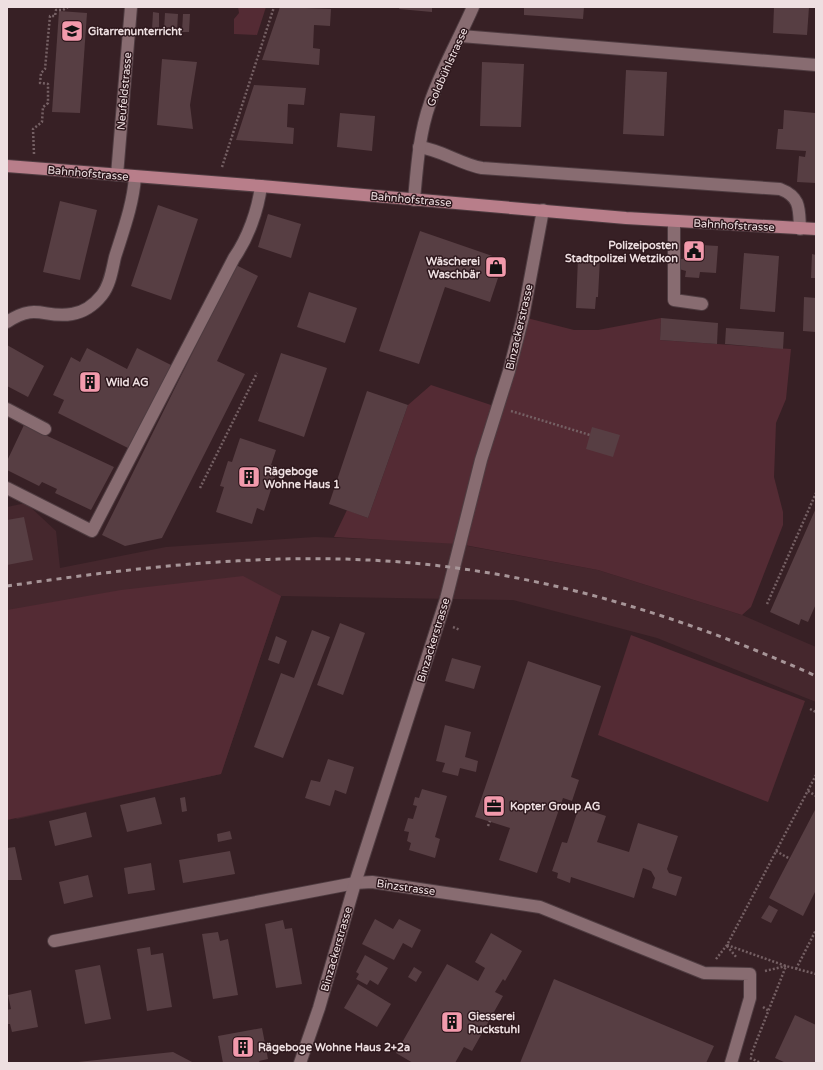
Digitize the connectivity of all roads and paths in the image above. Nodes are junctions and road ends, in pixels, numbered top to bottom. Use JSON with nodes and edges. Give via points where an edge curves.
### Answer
{"nodes":[{"id":1,"x":68,"y":7,"type":"edge"},
{"id":2,"x":131,"y":7,"type":"edge"},
{"id":3,"x":274,"y":7,"type":"edge"},
{"id":4,"x":473,"y":7,"type":"edge"},
{"id":5,"x":461,"y":36,"type":"junction"},
{"id":6,"x":816,"y":66,"type":"edge"},
{"id":7,"x":419,"y":147,"type":"junction"},
{"id":8,"x":34,"y":154,"type":"dead end"},
{"id":9,"x":7,"y":166,"type":"edge"},
{"id":10,"x":117,"y":175,"type":"junction"},
{"id":11,"x":135,"y":177,"type":"junction"},
{"id":12,"x":216,"y":183,"type":"junction"},
{"id":13,"x":261,"y":186,"type":"junction"},
{"id":14,"x":414,"y":200,"type":"junction"},
{"id":15,"x":543,"y":210,"type":"junction"},
{"id":16,"x":674,"y":221,"type":"junction"},
{"id":17,"x":800,"y":228,"type":"junction"},
{"id":18,"x":816,"y":229,"type":"edge"},
{"id":19,"x":702,"y":304,"type":"dead end"},
{"id":20,"x":7,"y":322,"type":"edge"},
{"id":21,"x":257,"y":373,"type":"dead end"},
{"id":22,"x":497,"y":407,"type":"junction"},
{"id":23,"x":7,"y":409,"type":"edge"},
{"id":24,"x":44,"y":429,"type":"dead end"},
{"id":25,"x":590,"y":435,"type":"dead end"},
{"id":26,"x":7,"y":488,"type":"edge"},
{"id":27,"x":200,"y":488,"type":"dead end"},
{"id":28,"x":816,"y":493,"type":"edge"},
{"id":29,"x":767,"y":604,"type":"dead end"},
{"id":30,"x":455,"y":628,"type":"dead end"},
{"id":31,"x":460,"y":630,"type":"dead end"},
{"id":32,"x":810,"y":709,"type":"dead end"},
{"id":33,"x":816,"y":712,"type":"edge"},
{"id":34,"x":816,"y":775,"type":"edge"},
{"id":35,"x":808,"y":791,"type":"junction"},
{"id":36,"x":816,"y":796,"type":"edge"},
{"id":37,"x":490,"y":821,"type":"dead end"},
{"id":38,"x":488,"y":826,"type":"dead end"},
{"id":39,"x":776,"y":851,"type":"junction"},
{"id":40,"x":790,"y":859,"type":"dead end"},
{"id":41,"x":355,"y":883,"type":"junction"},
{"id":42,"x":816,"y":930,"type":"edge"},
{"id":43,"x":54,"y":941,"type":"dead end"},
{"id":44,"x":727,"y":945,"type":"junction"},
{"id":45,"x":786,"y":966,"type":"junction"},
{"id":46,"x":796,"y":969,"type":"junction"},
{"id":47,"x":704,"y":973,"type":"junction"},
{"id":48,"x":750,"y":974,"type":"junction"},
{"id":49,"x":816,"y":974,"type":"edge"},
{"id":50,"x":750,"y":1058,"type":"junction"},
{"id":51,"x":300,"y":1063,"type":"edge"},
{"id":52,"x":732,"y":1063,"type":"edge"},
{"id":53,"x":748,"y":1063,"type":"edge"},
{"id":54,"x":761,"y":1063,"type":"edge"}],
"edges":[{"from":1,"to":8,"type":"path","via":[[56,10],[55,16],[50,16],[45,69],[41,73],[40,83],[48,84],[48,103],[43,108],[42,122],[34,129]]},
{"from":2,"to":10,"type":"street","name":"Neufeldstrasse"},
{"from":3,"to":12,"type":"path"},
{"from":4,"to":5,"type":"street","name":"Goldbühlstrasse"},
{"from":5,"to":6,"type":"street"},
{"from":5,"to":7,"type":"street","name":"Goldbühlstrasse","via":[[435,90]]},
{"from":7,"to":14,"type":"street","name":"Goldbühlstrasse"},
{"from":7,"to":17,"type":"street","via":[[435,150],[468,165],[482,168],[780,189],[793,195],[797,200]]},
{"from":9,"to":10,"type":"main road","name":"Bahnhofstrasse"},
{"from":10,"to":11,"type":"main road","name":"Bahnhofstrasse"},
{"from":11,"to":12,"type":"main road","name":"Bahnhofstrasse"},
{"from":11,"to":20,"type":"street","via":[[131,206],[107,286],[100,298],[88,309],[79,312],[70,314],[28,311]]},
{"from":12,"to":13,"type":"main road","name":"Bahnhofstrasse"},
{"from":13,"to":14,"type":"main road","name":"Bahnhofstrasse"},
{"from":13,"to":26,"type":"street","via":[[259,200],[242,247],[92,530]]},
{"from":14,"to":15,"type":"main road","name":"Bahnhofstrasse"},
{"from":15,"to":16,"type":"main road","name":"Bahnhofstrasse"},
{"from":15,"to":22,"type":"street","name":"Binzackerstrasse","via":[[523,317]]},
{"from":16,"to":17,"type":"main road","name":"Bahnhofstrasse"},
{"from":16,"to":19,"type":"street","via":[[674,300]]},
{"from":17,"to":18,"type":"main road","name":"Bahnhofstrasse"},
{"from":21,"to":27,"type":"path"},
{"from":22,"to":25,"type":"path"},
{"from":22,"to":41,"type":"street","name":"Binzackerstrasse","via":[[446,599]]},
{"from":23,"to":24,"type":"street"},
{"from":28,"to":29,"type":"path"},
{"from":30,"to":31,"type":"path"},
{"from":32,"to":33,"type":"path"},
{"from":34,"to":35,"type":"path"},
{"from":35,"to":36,"type":"path"},
{"from":35,"to":39,"type":"path"},
{"from":37,"to":38,"type":"path"},
{"from":39,"to":40,"type":"path"},
{"from":39,"to":44,"type":"path"},
{"from":41,"to":43,"type":"street","name":"Binzstrasse"},
{"from":41,"to":47,"type":"street","name":"Binzstrasse","via":[[372,882],[540,907]]},
{"from":41,"to":51,"type":"street","name":"Binzackerstrasse","via":[[319,1008]]},
{"from":42,"to":46,"type":"path"},
{"from":44,"to":45,"type":"path"},
{"from":44,"to":47,"type":"path"},
{"from":45,"to":46,"type":"path"},
{"from":45,"to":48,"type":"path"},
{"from":45,"to":50,"type":"path"},
{"from":46,"to":49,"type":"path"},
{"from":47,"to":48,"type":"street","name":"Binzstrasse"},
{"from":48,"to":52,"type":"street","via":[[750,998]]},
{"from":50,"to":53,"type":"path"},
{"from":50,"to":54,"type":"path"}]}
